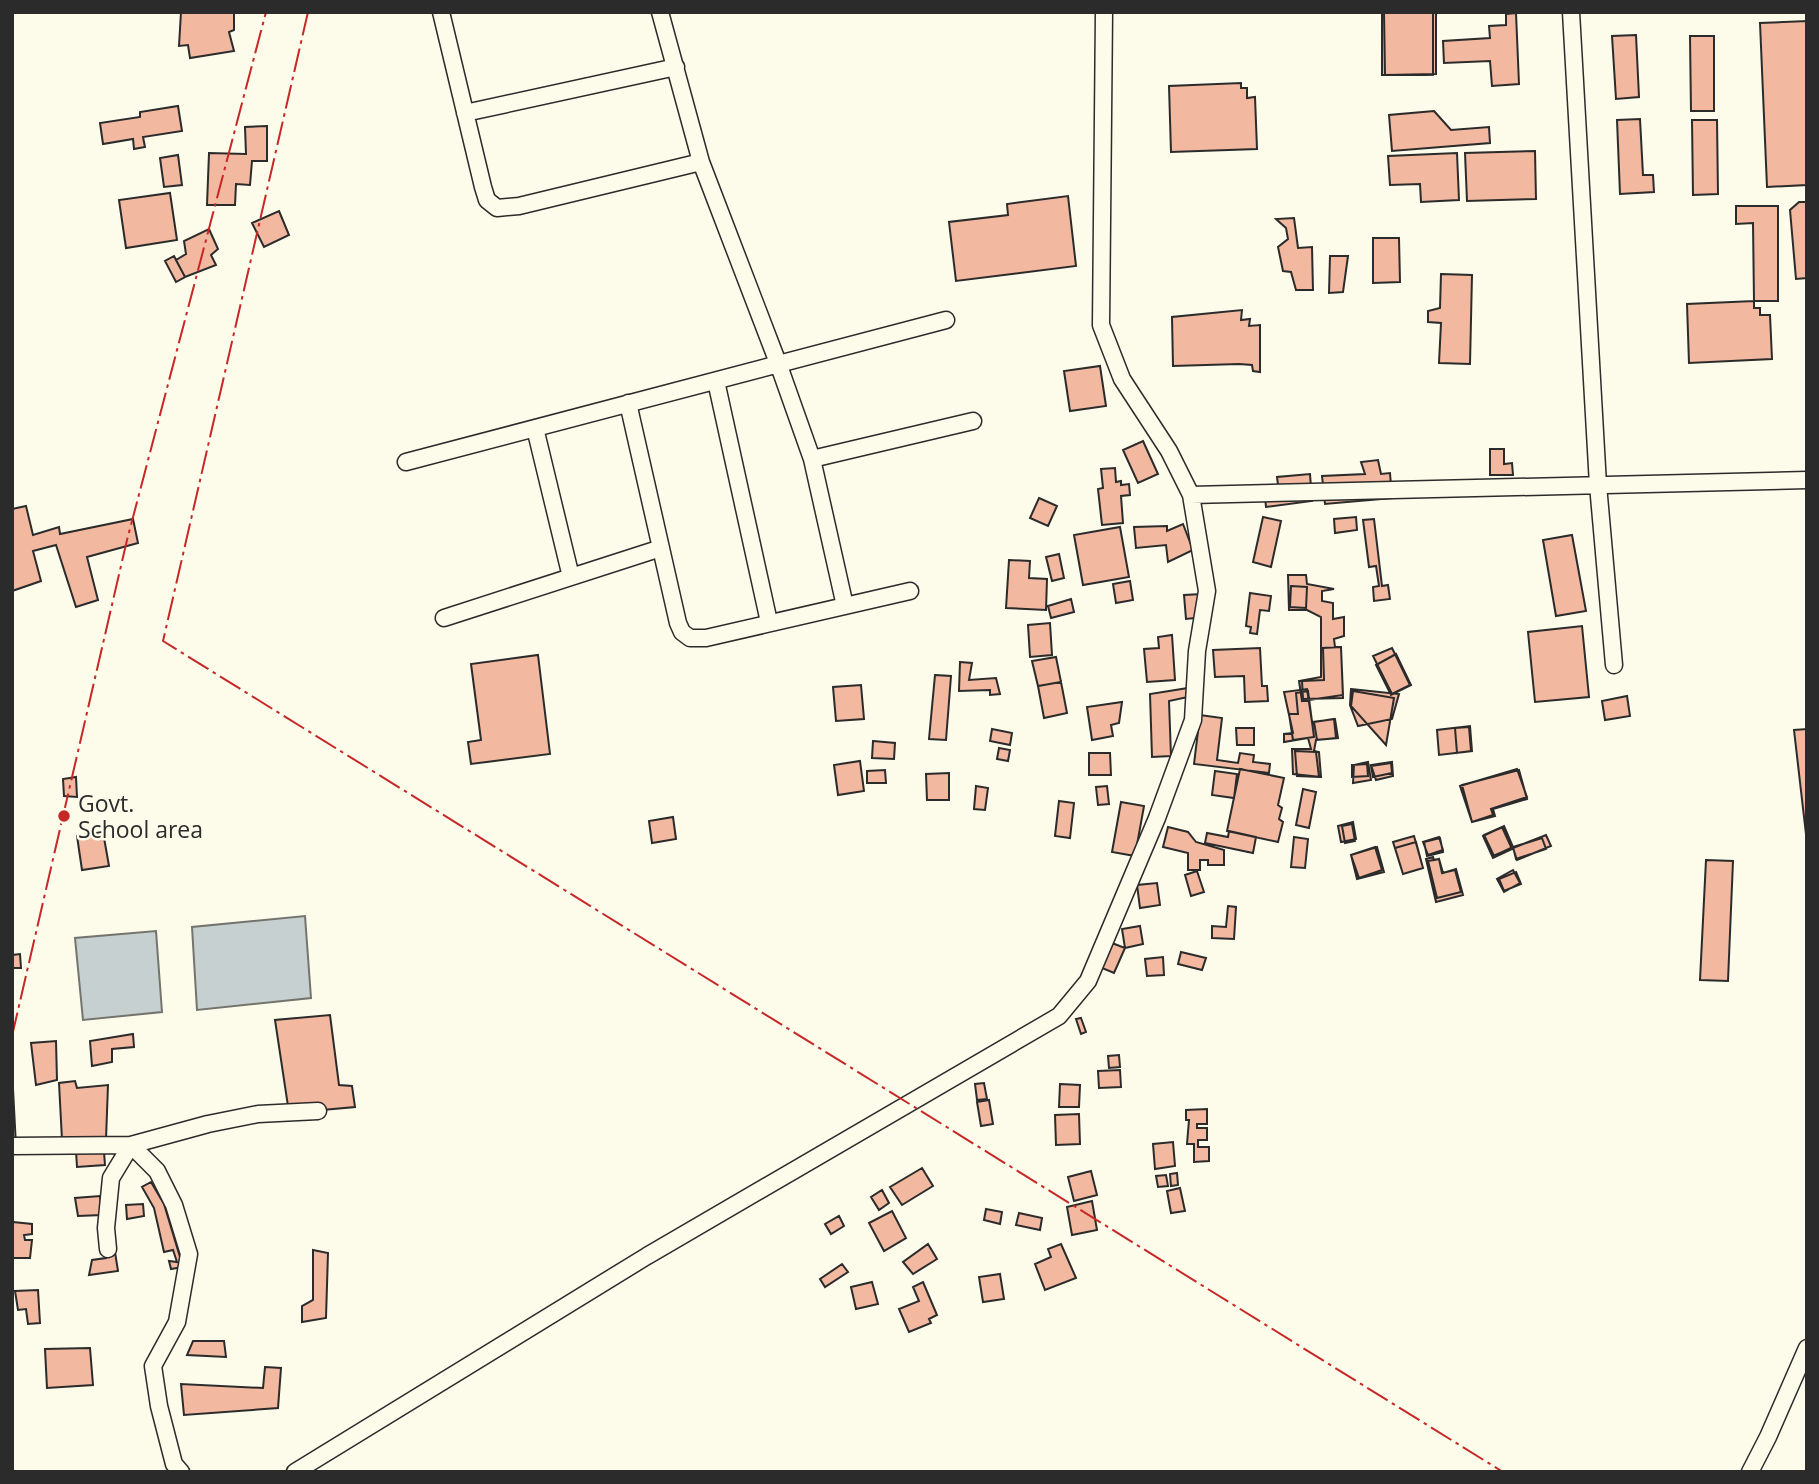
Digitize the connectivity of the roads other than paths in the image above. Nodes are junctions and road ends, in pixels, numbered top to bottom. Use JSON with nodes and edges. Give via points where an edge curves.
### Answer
{"nodes":[{"id":1,"x":441,"y":12,"type":"edge"},
{"id":2,"x":660,"y":12,"type":"edge"},
{"id":3,"x":1104,"y":12,"type":"edge"},
{"id":4,"x":1571,"y":12,"type":"edge"},
{"id":5,"x":676,"y":67,"type":"junction"},
{"id":6,"x":465,"y":113,"type":"junction"},
{"id":7,"x":701,"y":162,"type":"junction"},
{"id":8,"x":946,"y":320,"type":"dead end"},
{"id":9,"x":778,"y":363,"type":"junction"},
{"id":10,"x":716,"y":381,"type":"junction"},
{"id":11,"x":628,"y":403,"type":"junction"},
{"id":12,"x":973,"y":421,"type":"dead end"},
{"id":13,"x":535,"y":428,"type":"junction"},
{"id":14,"x":812,"y":459,"type":"junction"},
{"id":15,"x":405,"y":462,"type":"dead end"},
{"id":16,"x":1807,"y":480,"type":"edge"},
{"id":17,"x":1598,"y":485,"type":"junction"},
{"id":18,"x":1191,"y":495,"type":"junction"},
{"id":19,"x":661,"y":548,"type":"junction"},
{"id":20,"x":571,"y":577,"type":"junction"},
{"id":21,"x":910,"y":591,"type":"dead end"},
{"id":22,"x":845,"y":606,"type":"junction"},
{"id":23,"x":444,"y":618,"type":"dead end"},
{"id":24,"x":769,"y":622,"type":"junction"},
{"id":25,"x":1614,"y":664,"type":"dead end"},
{"id":26,"x":318,"y":1111,"type":"dead end"},
{"id":27,"x":131,"y":1145,"type":"junction"},
{"id":28,"x":12,"y":1146,"type":"edge"},
{"id":29,"x":108,"y":1249,"type":"dead end"},
{"id":30,"x":1807,"y":1348,"type":"edge"},
{"id":31,"x":181,"y":1472,"type":"edge"},
{"id":32,"x":295,"y":1472,"type":"edge"},
{"id":33,"x":1750,"y":1472,"type":"edge"}],
"edges":[{"from":1,"to":6,"type":"street"},
{"from":2,"to":5,"type":"street"},
{"from":3,"to":18,"type":"street","via":[[1101,326],[1122,379],[1170,451]]},
{"from":4,"to":17,"type":"street"},
{"from":5,"to":6,"type":"street"},
{"from":5,"to":7,"type":"street"},
{"from":6,"to":7,"type":"street","via":[[487,200],[497,208]]},
{"from":7,"to":9,"type":"street"},
{"from":8,"to":9,"type":"street"},
{"from":9,"to":10,"type":"street"},
{"from":9,"to":14,"type":"street"},
{"from":10,"to":11,"type":"street"},
{"from":10,"to":24,"type":"street"},
{"from":11,"to":13,"type":"street"},
{"from":11,"to":19,"type":"street"},
{"from":12,"to":14,"type":"street"},
{"from":13,"to":15,"type":"street"},
{"from":13,"to":20,"type":"street"},
{"from":14,"to":22,"type":"street"},
{"from":16,"to":17,"type":"street"},
{"from":17,"to":18,"type":"street"},
{"from":17,"to":25,"type":"street"},
{"from":18,"to":32,"type":"street","via":[[1207,591],[1193,720],[1088,981],[1059,1016],[647,1256]]},
{"from":19,"to":20,"type":"street"},
{"from":19,"to":24,"type":"street","via":[[678,623],[690,638]]},
{"from":20,"to":23,"type":"street"},
{"from":21,"to":22,"type":"street"},
{"from":22,"to":24,"type":"street"},
{"from":26,"to":27,"type":"street","via":[[258,1114]]},
{"from":27,"to":28,"type":"street"},
{"from":27,"to":29,"type":"street","via":[[111,1178]]},
{"from":27,"to":31,"type":"street","via":[[157,1171],[174,1205],[188,1254],[177,1322],[153,1366],[171,1453]]},
{"from":30,"to":33,"type":"street"}]}
